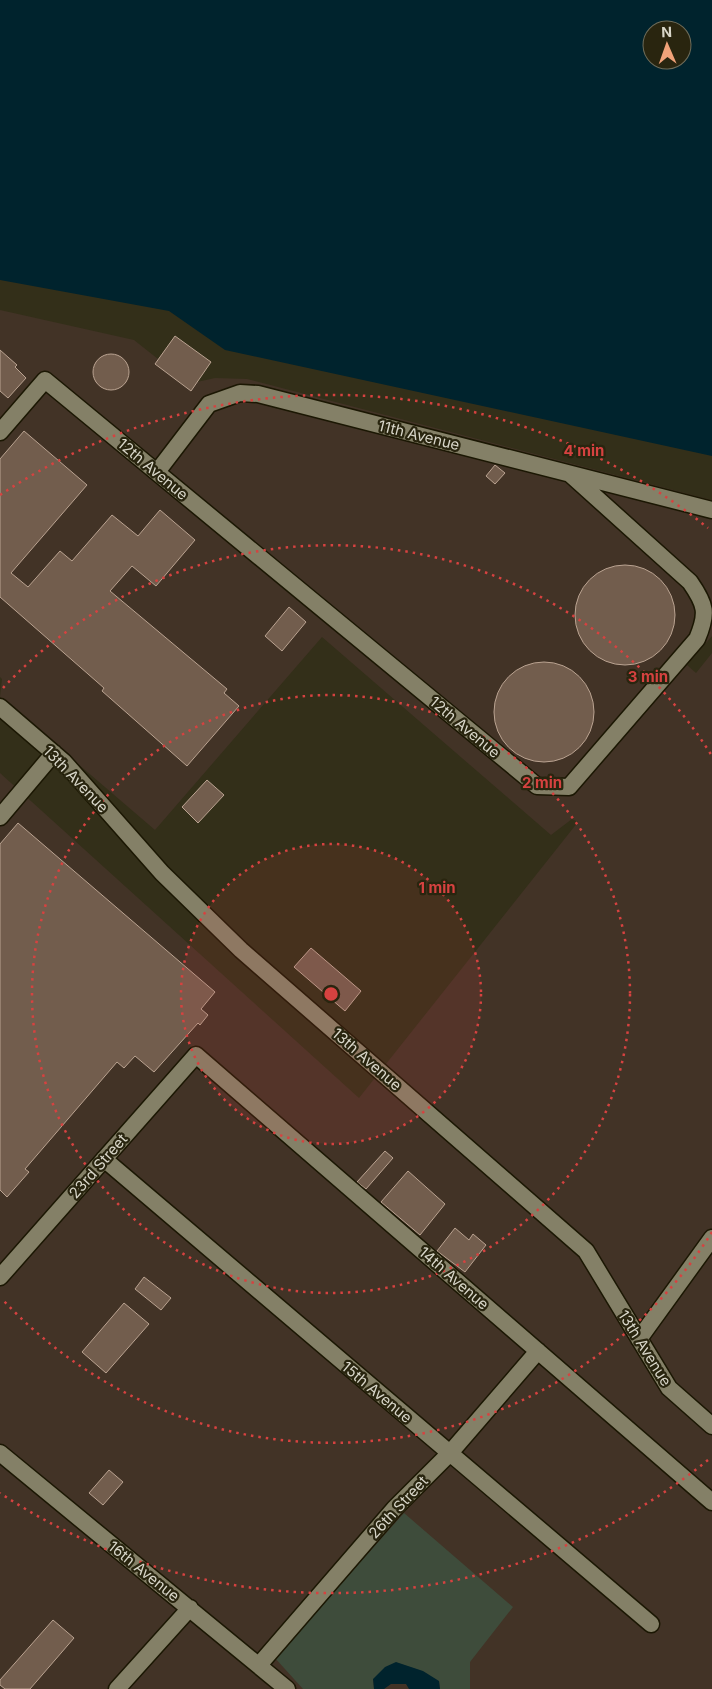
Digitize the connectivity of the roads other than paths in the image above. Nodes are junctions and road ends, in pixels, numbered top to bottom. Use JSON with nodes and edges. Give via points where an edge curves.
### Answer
{"nodes":[{"id":1,"x":0,"y":432,"type":"edge"},
{"id":2,"x":157,"y":472,"type":"junction"},
{"id":3,"x":570,"y":474,"type":"junction"},
{"id":4,"x":712,"y":510,"type":"edge"},
{"id":5,"x":0,"y":707,"type":"edge"},
{"id":6,"x":54,"y":753,"type":"junction"},
{"id":7,"x":0,"y":817,"type":"edge"},
{"id":8,"x":196,"y":1055,"type":"joint"},
{"id":9,"x":104,"y":1159,"type":"junction"},
{"id":10,"x":712,"y":1238,"type":"edge"},
{"id":11,"x":0,"y":1277,"type":"edge"},
{"id":12,"x":639,"y":1339,"type":"junction"},
{"id":13,"x":538,"y":1351,"type":"junction"},
{"id":14,"x":712,"y":1426,"type":"edge"},
{"id":15,"x":450,"y":1453,"type":"junction"},
{"id":16,"x":0,"y":1454,"type":"edge"},
{"id":17,"x":712,"y":1502,"type":"edge"},
{"id":18,"x":190,"y":1608,"type":"junction"},
{"id":19,"x":651,"y":1624,"type":"dead end"},
{"id":20,"x":259,"y":1665,"type":"junction"},
{"id":21,"x":117,"y":1689,"type":"edge"},
{"id":22,"x":288,"y":1689,"type":"edge"}],
"edges":[{"from":1,"to":2,"type":"lane","name":"12th Avenue","via":[[45,380]]},
{"from":2,"to":3,"type":"lane","name":"11th Avenue","via":[[209,404],[240,393],[258,394]]},
{"from":2,"to":3,"type":"lane","name":"12th Avenue","via":[[537,786],[569,787],[697,639],[705,620],[702,598],[690,582]]},
{"from":3,"to":4,"type":"lane","name":"11th Avenue"},
{"from":5,"to":6,"type":"lane","name":"13th Avenue"},
{"from":6,"to":7,"type":"lane"},
{"from":6,"to":12,"type":"lane","name":"13th Avenue","via":[[162,873],[242,950],[586,1251]]},
{"from":8,"to":9,"type":"lane","name":"23rd Street"},
{"from":8,"to":13,"type":"lane","name":"14th Avenue"},
{"from":9,"to":11,"type":"lane","name":"23rd Street"},
{"from":9,"to":15,"type":"lane","name":"15th Avenue"},
{"from":10,"to":12,"type":"lane"},
{"from":12,"to":14,"type":"lane","name":"13th Avenue","via":[[669,1388]]},
{"from":13,"to":15,"type":"lane","name":"26th Street"},
{"from":13,"to":17,"type":"lane","name":"14th Avenue"},
{"from":15,"to":19,"type":"lane","name":"15th Avenue"},
{"from":15,"to":20,"type":"lane","name":"26th Street","via":[[394,1509]]},
{"from":16,"to":18,"type":"lane","name":"16th Avenue"},
{"from":18,"to":20,"type":"lane","name":"16th Avenue"},
{"from":18,"to":21,"type":"lane"},
{"from":20,"to":22,"type":"lane","name":"16th Avenue"}]}
